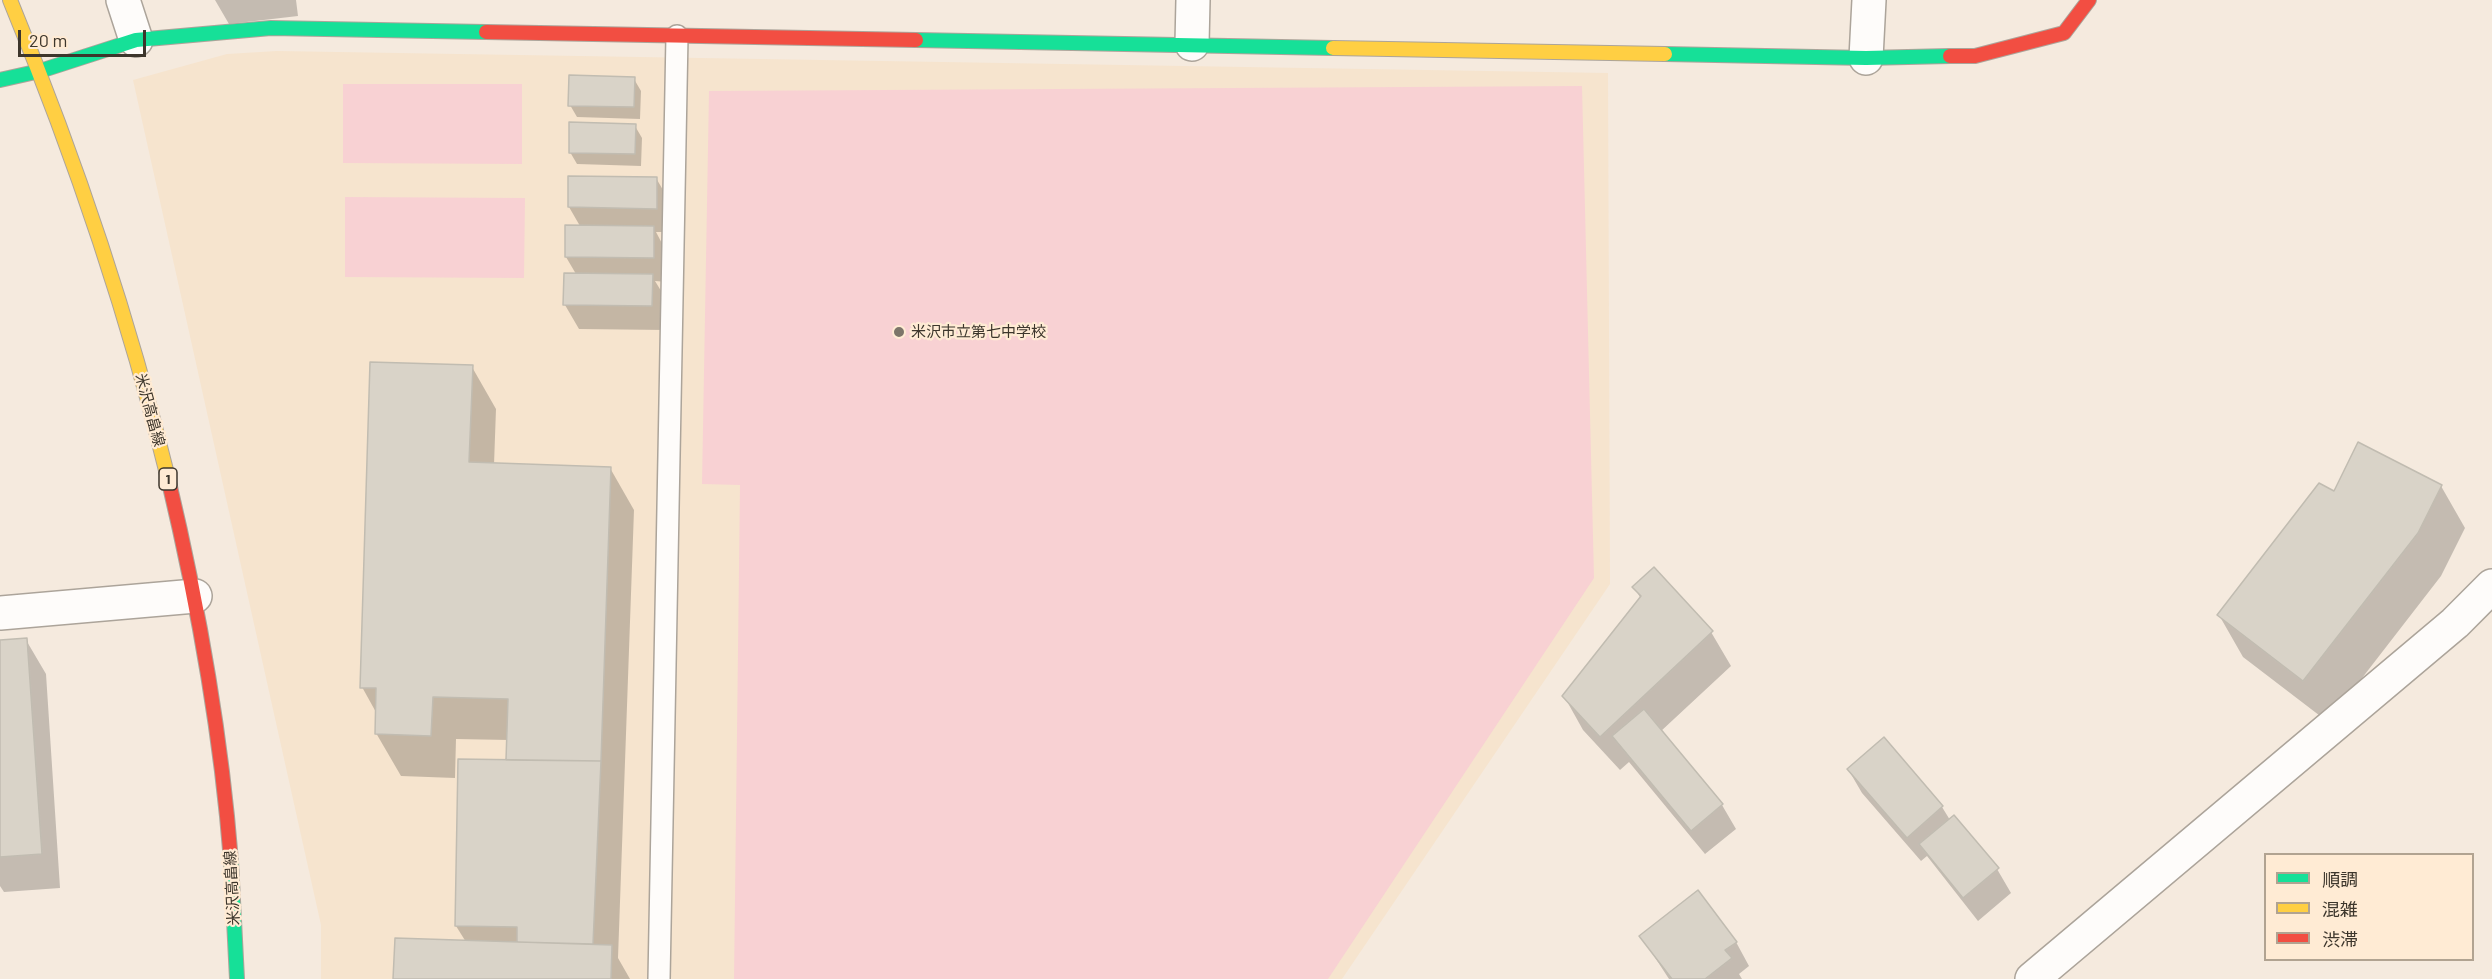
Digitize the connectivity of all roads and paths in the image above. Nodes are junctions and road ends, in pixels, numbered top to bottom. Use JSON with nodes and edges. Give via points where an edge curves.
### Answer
{"nodes":[{"id":1,"x":10,"y":0,"type":"edge"},
{"id":2,"x":123,"y":0,"type":"edge"},
{"id":3,"x":1193,"y":0,"type":"edge"},
{"id":4,"x":1869,"y":0,"type":"edge"},
{"id":5,"x":2089,"y":0,"type":"edge"},
{"id":6,"x":677,"y":36,"type":"junction"},
{"id":7,"x":136,"y":40,"type":"junction"},
{"id":8,"x":1192,"y":44,"type":"junction"},
{"id":9,"x":1866,"y":58,"type":"junction"},
{"id":10,"x":40,"y":71,"type":"junction"},
{"id":11,"x":0,"y":80,"type":"edge"},
{"id":12,"x":2492,"y":586,"type":"edge"},
{"id":13,"x":195,"y":596,"type":"junction"},
{"id":14,"x":0,"y":613,"type":"edge"},
{"id":15,"x":237,"y":979,"type":"edge"},
{"id":16,"x":658,"y":979,"type":"edge"},
{"id":17,"x":2032,"y":979,"type":"edge"}],
"edges":[{"from":1,"to":10,"type":"street","name":"米沢高畠線","number":"1"},
{"from":2,"to":7,"type":"street"},
{"from":3,"to":8,"type":"street"},
{"from":4,"to":9,"type":"street"},
{"from":5,"to":9,"type":"street","via":[[2064,33],[1976,56]]},
{"from":6,"to":7,"type":"street","via":[[271,28]]},
{"from":6,"to":8,"type":"street"},
{"from":6,"to":16,"type":"lane"},
{"from":7,"to":10,"type":"street"},
{"from":8,"to":9,"type":"street"},
{"from":10,"to":11,"type":"street"},
{"from":10,"to":13,"type":"street","name":"米沢高畠線","number":"1","via":[[80,177],[135,350]]},
{"from":12,"to":17,"type":"street","via":[[2455,623]]},
{"from":13,"to":14,"type":"street"},
{"from":13,"to":15,"type":"street","name":"米沢高畠線","number":"1","via":[[228,821]]}]}
